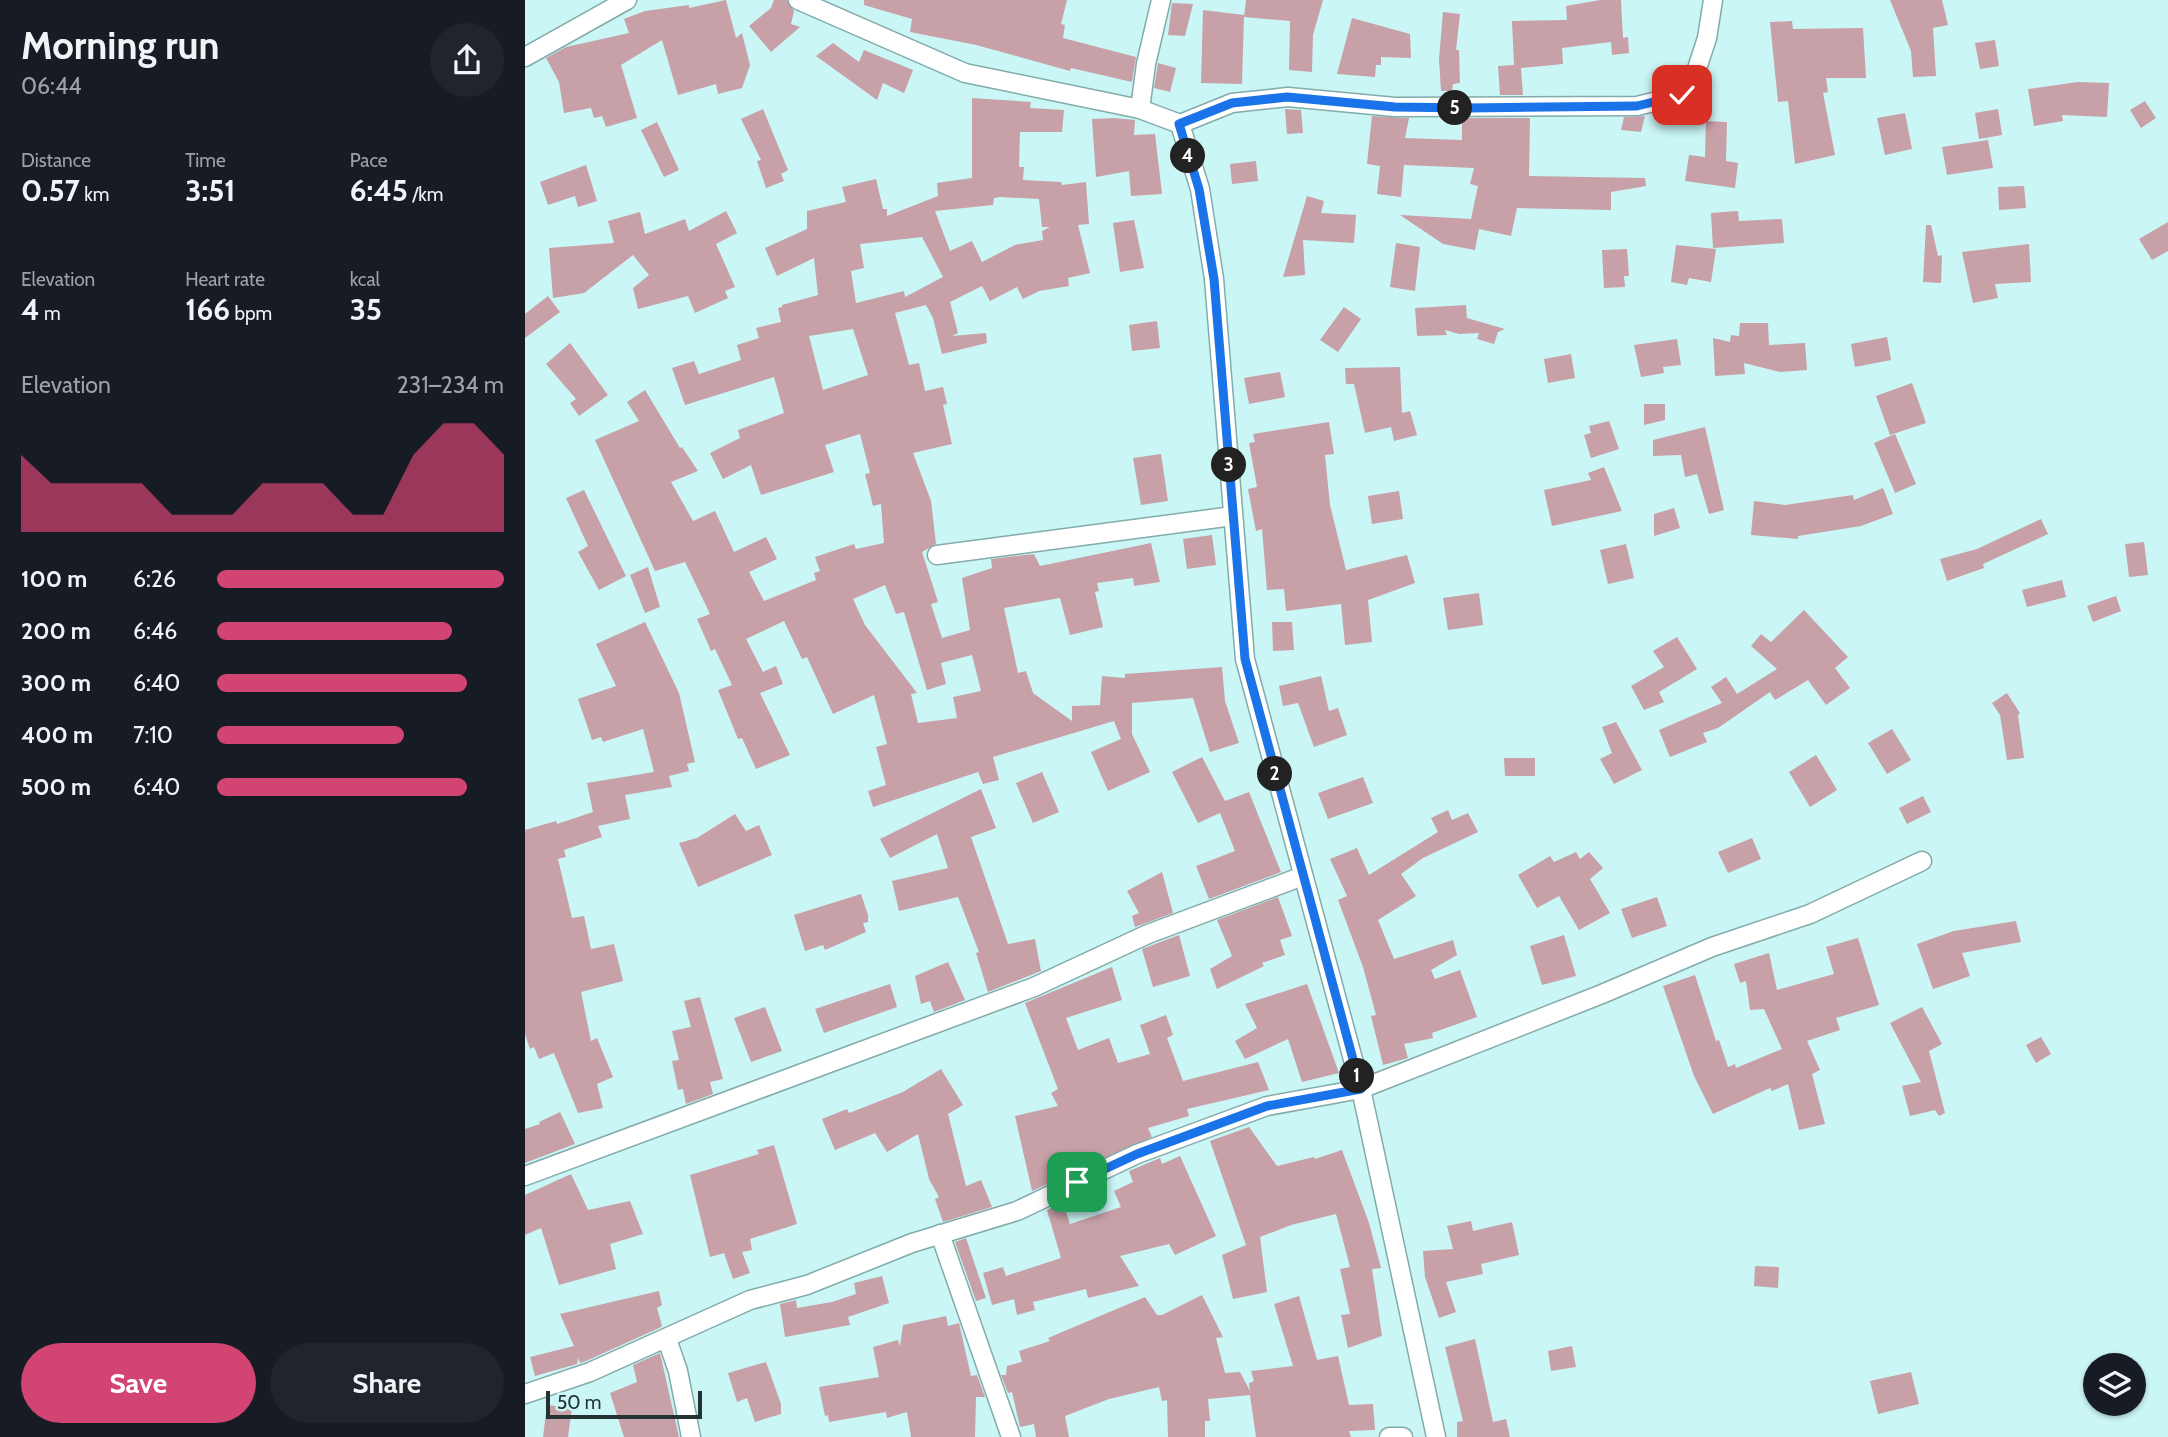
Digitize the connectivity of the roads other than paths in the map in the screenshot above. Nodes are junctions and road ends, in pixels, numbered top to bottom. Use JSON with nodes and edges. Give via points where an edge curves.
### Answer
{"nodes":[{"id":1,"x":627,"y":0,"type":"edge"},
{"id":2,"x":798,"y":0,"type":"edge"},
{"id":3,"x":1161,"y":0,"type":"edge"},
{"id":4,"x":1713,"y":0,"type":"edge"},
{"id":5,"x":525,"y":57,"type":"edge"},
{"id":6,"x":1140,"y":109,"type":"junction"},
{"id":7,"x":1179,"y":124,"type":"junction"},
{"id":8,"x":1233,"y":516,"type":"junction"},
{"id":9,"x":937,"y":555,"type":"dead end"},
{"id":10,"x":1922,"y":861,"type":"dead end"},
{"id":11,"x":1303,"y":876,"type":"junction"},
{"id":12,"x":1361,"y":1089,"type":"junction"},
{"id":13,"x":525,"y":1176,"type":"edge"},
{"id":14,"x":940,"y":1234,"type":"junction"},
{"id":15,"x":667,"y":1339,"type":"junction"},
{"id":16,"x":525,"y":1394,"type":"edge"},
{"id":17,"x":691,"y":1437,"type":"edge"},
{"id":18,"x":1011,"y":1437,"type":"edge"},
{"id":19,"x":1389,"y":1437,"type":"edge"},
{"id":20,"x":1403,"y":1437,"type":"edge"},
{"id":21,"x":1436,"y":1437,"type":"edge"}],
"edges":[{"from":1,"to":5,"type":"street"},
{"from":2,"to":6,"type":"street","via":[[965,73]]},
{"from":3,"to":6,"type":"street"},
{"from":4,"to":7,"type":"street","via":[[1707,38],[1690,90],[1637,106],[1407,107],[1287,97],[1232,103]]},
{"from":6,"to":7,"type":"street"},
{"from":7,"to":8,"type":"street","via":[[1199,189],[1214,279]]},
{"from":8,"to":9,"type":"street"},
{"from":8,"to":11,"type":"street","via":[[1245,659]]},
{"from":10,"to":12,"type":"street","via":[[1810,914],[1712,947]]},
{"from":11,"to":12,"type":"street"},
{"from":11,"to":13,"type":"street","via":[[1148,934],[1034,987]]},
{"from":12,"to":14,"type":"street","via":[[1267,1106],[1137,1154],[1017,1210]]},
{"from":12,"to":21,"type":"street"},
{"from":14,"to":15,"type":"street","via":[[807,1285],[750,1300]]},
{"from":14,"to":18,"type":"street"},
{"from":15,"to":16,"type":"street"},
{"from":15,"to":17,"type":"street"},
{"from":19,"to":20,"type":"street"}]}
